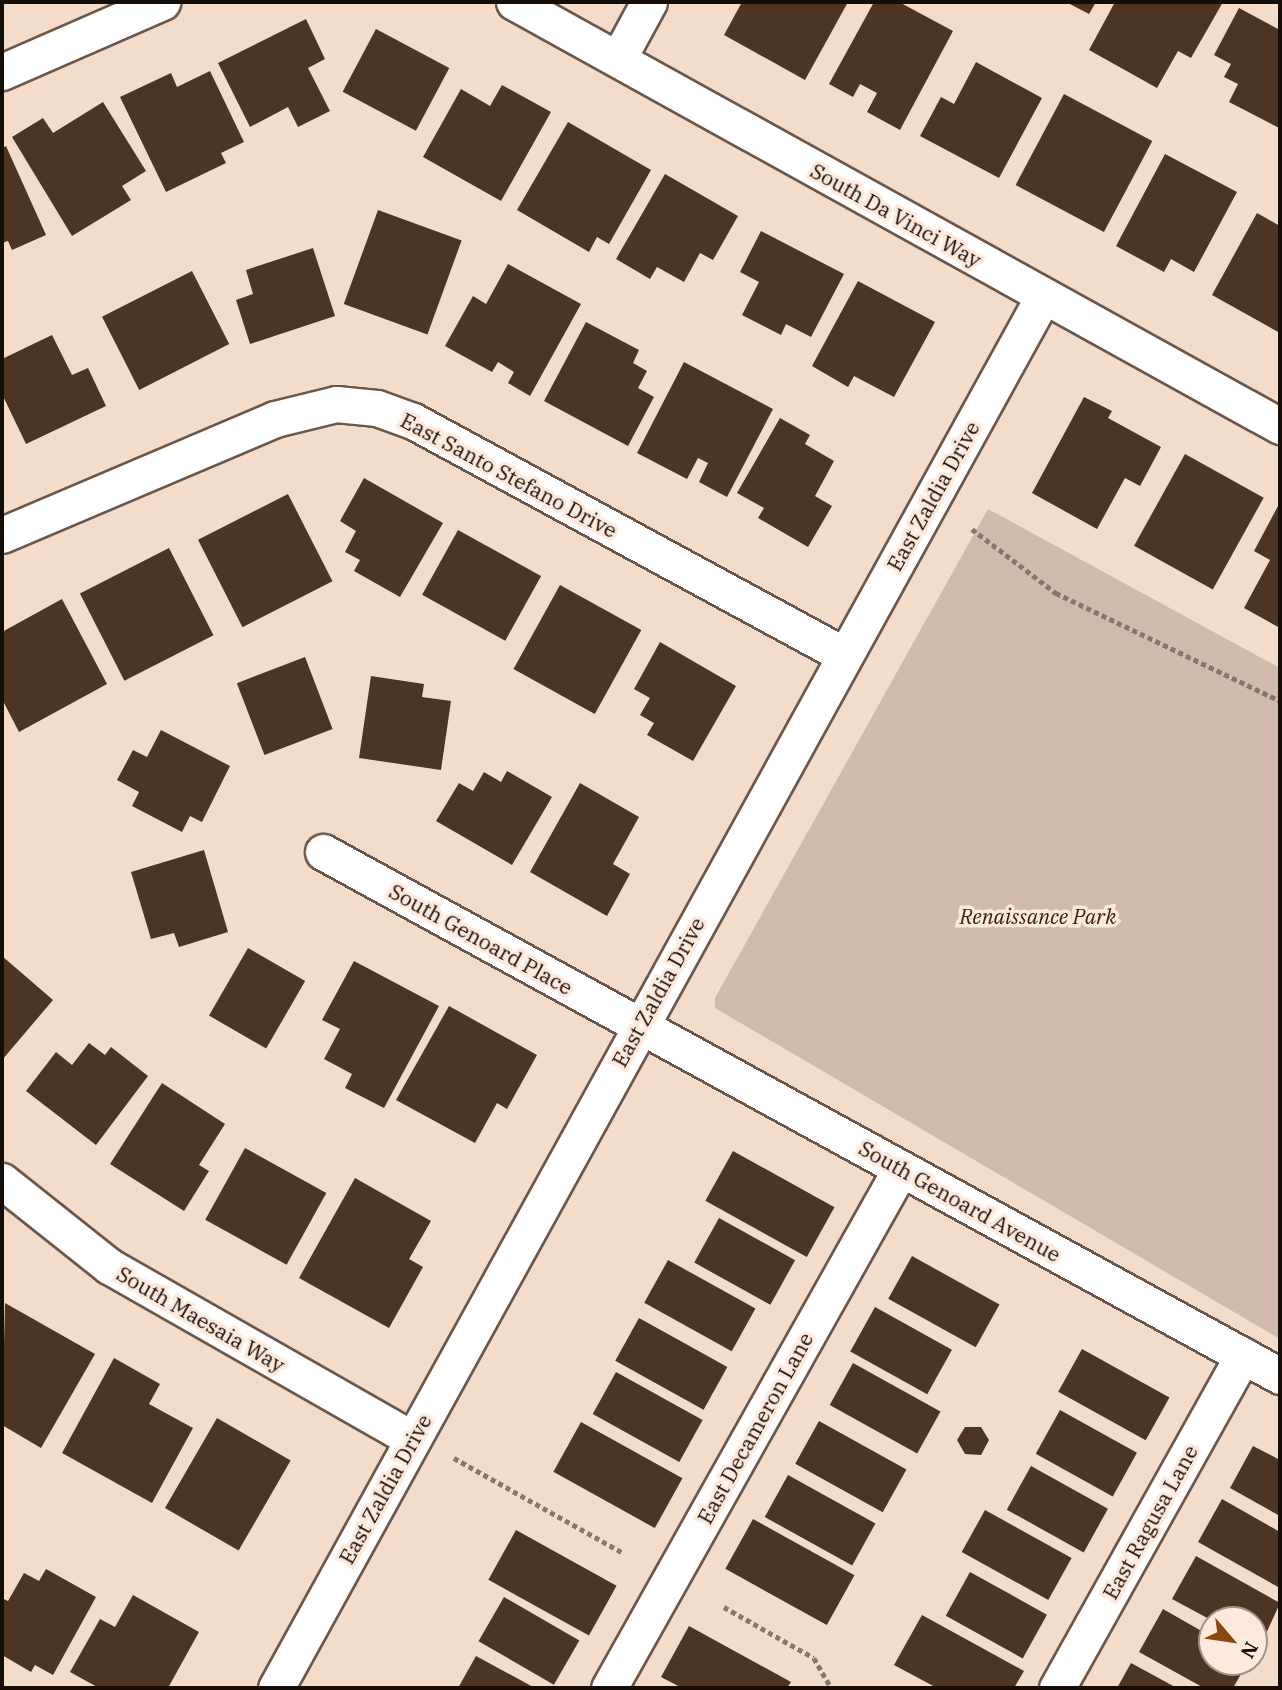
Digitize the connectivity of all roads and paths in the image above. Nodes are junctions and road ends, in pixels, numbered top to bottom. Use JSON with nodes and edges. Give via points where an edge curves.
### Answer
{"nodes":[{"id":1,"x":162,"y":2,"type":"edge"},
{"id":2,"x":514,"y":2,"type":"edge"},
{"id":3,"x":649,"y":2,"type":"edge"},
{"id":4,"x":618,"y":59,"type":"junction"},
{"id":5,"x":2,"y":72,"type":"edge"},
{"id":6,"x":1043,"y":297,"type":"junction"},
{"id":7,"x":1280,"y":426,"type":"edge"},
{"id":8,"x":972,"y":529,"type":"dead end"},
{"id":9,"x":2,"y":535,"type":"edge"},
{"id":10,"x":844,"y":655,"type":"junction"},
{"id":11,"x":1280,"y":701,"type":"edge"},
{"id":12,"x":323,"y":852,"type":"dead end"},
{"id":13,"x":640,"y":1025,"type":"junction"},
{"id":14,"x":901,"y":1168,"type":"junction"},
{"id":15,"x":2,"y":1181,"type":"edge"},
{"id":16,"x":1243,"y":1355,"type":"junction"},
{"id":17,"x":1280,"y":1376,"type":"edge"},
{"id":18,"x":412,"y":1439,"type":"junction"},
{"id":19,"x":454,"y":1458,"type":"dead end"},
{"id":20,"x":623,"y":1553,"type":"dead end"},
{"id":21,"x":724,"y":1607,"type":"dead end"},
{"id":22,"x":276,"y":1688,"type":"edge"},
{"id":23,"x":609,"y":1688,"type":"edge"},
{"id":24,"x":831,"y":1688,"type":"edge"},
{"id":25,"x":1057,"y":1688,"type":"edge"}],
"edges":[{"from":1,"to":5,"type":"street"},
{"from":2,"to":4,"type":"street","name":"South Da Vinci Way"},
{"from":3,"to":4,"type":"street"},
{"from":4,"to":6,"type":"street","name":"South Da Vinci Way"},
{"from":6,"to":7,"type":"street","name":"South Da Vinci Way"},
{"from":6,"to":10,"type":"street","name":"East Zaldia Drive"},
{"from":8,"to":11,"type":"path","via":[[1056,593]]},
{"from":9,"to":10,"type":"street","name":"East Santo Stefano Drive","via":[[275,419],[336,404],[377,408],[413,421]]},
{"from":10,"to":13,"type":"street","name":"East Zaldia Drive"},
{"from":12,"to":13,"type":"street","name":"South Genoard Place"},
{"from":13,"to":14,"type":"street","name":"South Genoard Avenue"},
{"from":13,"to":18,"type":"street","name":"East Zaldia Drive"},
{"from":14,"to":16,"type":"street","name":"South Genoard Avenue"},
{"from":14,"to":23,"type":"street","name":"East Decameron Lane"},
{"from":15,"to":18,"type":"street","name":"South Maesaia Way","via":[[109,1266]]},
{"from":16,"to":17,"type":"street","name":"South Genoard Avenue"},
{"from":16,"to":25,"type":"street","name":"East Ragusa Lane"},
{"from":18,"to":22,"type":"street","name":"East Zaldia Drive"},
{"from":19,"to":20,"type":"path"},
{"from":21,"to":24,"type":"path","via":[[814,1658]]}]}
